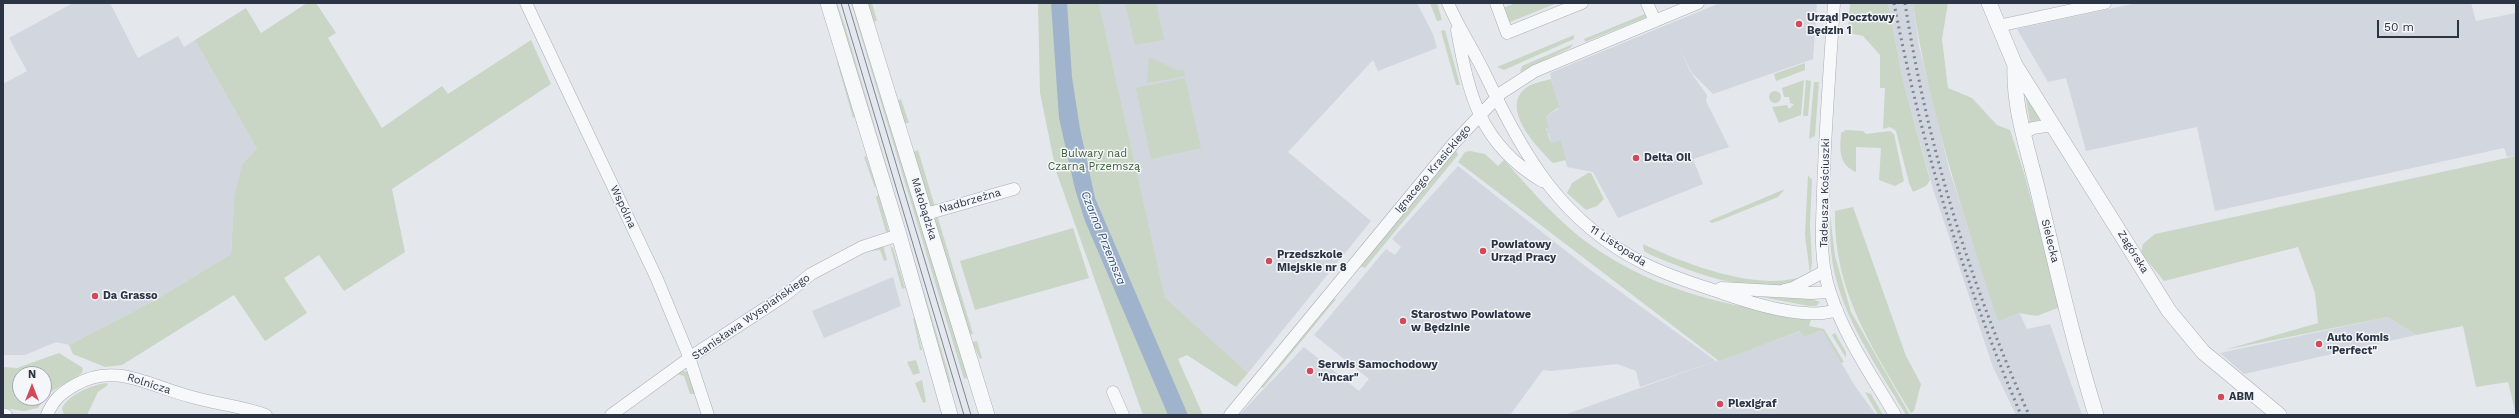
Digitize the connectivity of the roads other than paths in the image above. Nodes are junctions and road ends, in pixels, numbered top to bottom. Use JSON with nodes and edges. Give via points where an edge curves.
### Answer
{"nodes":[{"id":1,"x":526,"y":3,"type":"edge"},
{"id":2,"x":828,"y":3,"type":"edge"},
{"id":3,"x":860,"y":3,"type":"edge"},
{"id":4,"x":1448,"y":3,"type":"edge"},
{"id":5,"x":1496,"y":3,"type":"edge"},
{"id":6,"x":1582,"y":3,"type":"edge"},
{"id":7,"x":1647,"y":3,"type":"edge"},
{"id":8,"x":1698,"y":3,"type":"edge"},
{"id":9,"x":1834,"y":3,"type":"edge"},
{"id":10,"x":1989,"y":3,"type":"edge"},
{"id":11,"x":2105,"y":3,"type":"edge"},
{"id":12,"x":1563,"y":6,"type":"edge"},
{"id":13,"x":1455,"y":20,"type":"junction"},
{"id":14,"x":1655,"y":21,"type":"junction"},
{"id":15,"x":1998,"y":26,"type":"junction"},
{"id":16,"x":2015,"y":65,"type":"junction"},
{"id":17,"x":1496,"y":99,"type":"junction"},
{"id":18,"x":1479,"y":115,"type":"junction"},
{"id":19,"x":2053,"y":125,"type":"junction"},
{"id":20,"x":2024,"y":133,"type":"junction"},
{"id":21,"x":1546,"y":183,"type":"junction"},
{"id":22,"x":1014,"y":189,"type":"dead end"},
{"id":23,"x":926,"y":214,"type":"junction"},
{"id":24,"x":899,"y":235,"type":"junction"},
{"id":25,"x":1825,"y":271,"type":"junction"},
{"id":26,"x":1705,"y":288,"type":"junction"},
{"id":27,"x":1775,"y":292,"type":"junction"},
{"id":28,"x":1830,"y":292,"type":"junction"},
{"id":29,"x":1837,"y":310,"type":"junction"},
{"id":30,"x":689,"y":360,"type":"junction"},
{"id":31,"x":1113,"y":392,"type":"dead end"},
{"id":32,"x":3,"y":414,"type":"edge"},
{"id":33,"x":6,"y":415,"type":"edge"},
{"id":34,"x":47,"y":415,"type":"edge"},
{"id":35,"x":266,"y":415,"type":"edge"},
{"id":36,"x":611,"y":415,"type":"edge"},
{"id":37,"x":708,"y":415,"type":"edge"},
{"id":38,"x":950,"y":415,"type":"edge"},
{"id":39,"x":987,"y":415,"type":"edge"},
{"id":40,"x":1124,"y":415,"type":"edge"},
{"id":41,"x":1230,"y":415,"type":"edge"},
{"id":42,"x":1895,"y":415,"type":"edge"},
{"id":43,"x":2096,"y":415,"type":"edge"},
{"id":44,"x":2278,"y":415,"type":"edge"}],
"edges":[{"from":1,"to":30,"type":"street","name":"Wspólna","via":[[657,279]]},
{"from":2,"to":24,"type":"street"},
{"from":3,"to":23,"type":"street","name":"Małobądzka"},
{"from":4,"to":13,"type":"street","name":"11 Listopada"},
{"from":5,"to":12,"type":"street","via":[[1508,33]]},
{"from":6,"to":12,"type":"street"},
{"from":7,"to":14,"type":"street"},
{"from":8,"to":14,"type":"street","name":"Ignacego Krasickiego"},
{"from":9,"to":25,"type":"street","name":"Tadeusza Kościuszki","via":[[1824,182]]},
{"from":10,"to":15,"type":"street","name":"Zagórska"},
{"from":11,"to":15,"type":"street"},
{"from":13,"to":17,"type":"street","name":"11 Listopada"},
{"from":13,"to":18,"type":"street","name":"11 Listopada","via":[[1468,88]]},
{"from":14,"to":17,"type":"street","name":"Ignacego Krasickiego","via":[[1534,71]]},
{"from":15,"to":16,"type":"street","name":"Zagórska"},
{"from":16,"to":19,"type":"street","name":"Zagórska"},
{"from":16,"to":20,"type":"street","name":"Sielecka","via":[[2014,85]]},
{"from":17,"to":18,"type":"street","name":"Ignacego Krasickiego"},
{"from":17,"to":21,"type":"street","name":"11 Listopada","via":[[1516,139]]},
{"from":18,"to":21,"type":"street","name":"11 Listopada","via":[[1502,149],[1521,168]]},
{"from":18,"to":41,"type":"street","name":"Ignacego Krasickiego"},
{"from":19,"to":20,"type":"street","via":[[2033,128]]},
{"from":19,"to":44,"type":"street","name":"Zagórska","via":[[2169,311],[2191,340]]},
{"from":20,"to":43,"type":"street","name":"Sielecka","via":[[2080,364]]},
{"from":21,"to":26,"type":"street","name":"11 Listopada","via":[[1588,227],[1627,255],[1661,272]]},
{"from":22,"to":23,"type":"street","name":"Nadbrzeżna"},
{"from":23,"to":39,"type":"street","name":"Małobądzka"},
{"from":24,"to":30,"type":"street","name":"Stanisława Wyspiańskiego","via":[[862,247],[812,274]]},
{"from":24,"to":38,"type":"street"},
{"from":25,"to":27,"type":"street","name":"11 Listopada","via":[[1793,288]]},
{"from":25,"to":28,"type":"street","name":"Tadeusza Kościuszki"},
{"from":26,"to":27,"type":"street","name":"11 Listopada"},
{"from":26,"to":29,"type":"street","name":"11 Listopada","via":[[1749,302],[1813,314]]},
{"from":27,"to":28,"type":"street","name":"11 Listopada"},
{"from":28,"to":29,"type":"street","name":"Tadeusza Kościuszki"},
{"from":29,"to":42,"type":"street","name":"Tadeusza Kościuszki","via":[[1862,360]]},
{"from":30,"to":36,"type":"street","name":"Stanisława Wyspiańskiego"},
{"from":30,"to":37,"type":"street","name":"Wspólna"},
{"from":31,"to":40,"type":"street"},
{"from":32,"to":33,"type":"street"},
{"from":34,"to":35,"type":"street","name":"Rolnicza","via":[[60,394],[88,378],[104,374],[124,376],[181,394]]}]}
